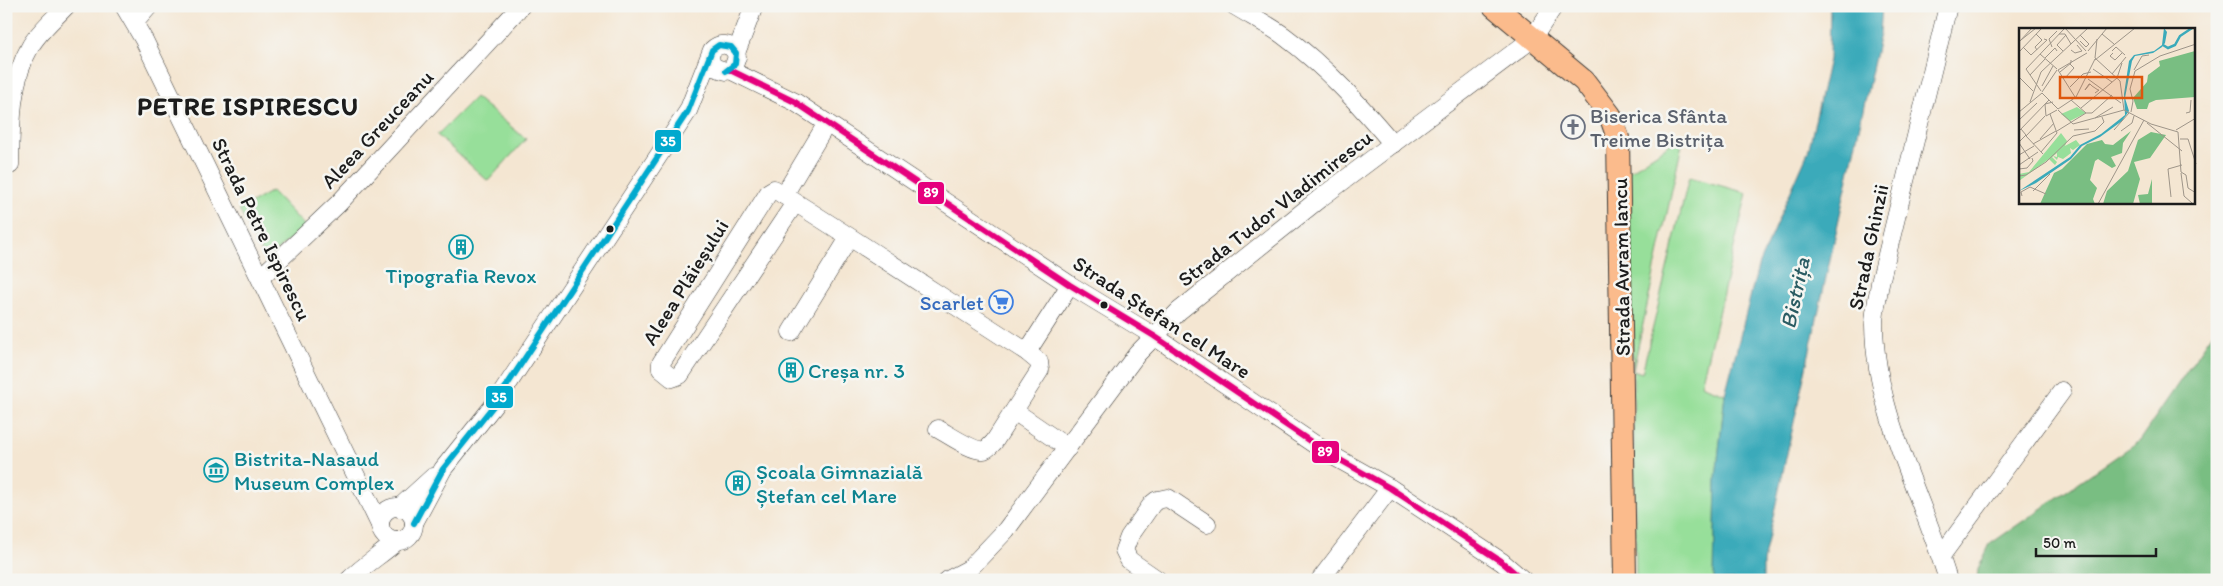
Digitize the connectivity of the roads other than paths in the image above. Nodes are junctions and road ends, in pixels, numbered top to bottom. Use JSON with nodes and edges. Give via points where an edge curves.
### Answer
{"nodes":[{"id":1,"x":66,"y":6,"type":"edge"},
{"id":2,"x":124,"y":6,"type":"edge"},
{"id":3,"x":149,"y":6,"type":"edge"},
{"id":4,"x":521,"y":6,"type":"edge"},
{"id":5,"x":754,"y":6,"type":"edge"},
{"id":6,"x":1235,"y":6,"type":"edge"},
{"id":7,"x":1494,"y":6,"type":"edge"},
{"id":8,"x":1554,"y":6,"type":"edge"},
{"id":9,"x":1948,"y":6,"type":"edge"},
{"id":10,"x":135,"y":22,"type":"junction"},
{"id":11,"x":1532,"y":39,"type":"junction"},
{"id":12,"x":731,"y":59,"type":"junction"},
{"id":13,"x":691,"y":106,"type":"junction"},
{"id":14,"x":827,"y":123,"type":"junction"},
{"id":15,"x":1393,"y":144,"type":"junction"},
{"id":16,"x":10,"y":165,"type":"dead end"},
{"id":17,"x":789,"y":199,"type":"junction"},
{"id":18,"x":849,"y":238,"type":"junction"},
{"id":19,"x":261,"y":277,"type":"junction"},
{"id":20,"x":1070,"y":285,"type":"junction"},
{"id":21,"x":791,"y":332,"type":"dead end"},
{"id":22,"x":1154,"y":336,"type":"junction"},
{"id":23,"x":1027,"y":352,"type":"junction"},
{"id":24,"x":2062,"y":391,"type":"dead end"},
{"id":25,"x":1014,"y":411,"type":"junction"},
{"id":26,"x":938,"y":429,"type":"dead end"},
{"id":27,"x":1068,"y":448,"type":"junction"},
{"id":28,"x":444,"y":469,"type":"junction"},
{"id":29,"x":357,"y":473,"type":"junction"},
{"id":30,"x":1390,"y":488,"type":"junction"},
{"id":31,"x":397,"y":508,"type":"junction"},
{"id":32,"x":414,"y":523,"type":"junction"},
{"id":33,"x":1207,"y":524,"type":"dead end"},
{"id":34,"x":381,"y":528,"type":"junction"},
{"id":35,"x":397,"y":541,"type":"junction"},
{"id":36,"x":1941,"y":556,"type":"junction"},
{"id":37,"x":362,"y":566,"type":"junction"},
{"id":38,"x":349,"y":580,"type":"edge"},
{"id":39,"x":948,"y":580,"type":"edge"},
{"id":40,"x":1158,"y":580,"type":"edge"},
{"id":41,"x":1320,"y":580,"type":"edge"},
{"id":42,"x":1523,"y":580,"type":"edge"},
{"id":43,"x":1625,"y":580,"type":"edge"},
{"id":44,"x":1948,"y":580,"type":"edge"}],
"edges":[{"from":1,"to":16,"type":"street","via":[[30,46],[19,71]]},
{"from":2,"to":10,"type":"street","name":"Strada Petre Ispirescu"},
{"from":3,"to":10,"type":"street"},
{"from":4,"to":19,"type":"street","name":"Aleea Greuceanu","via":[[339,203]]},
{"from":5,"to":12,"type":"street"},
{"from":6,"to":15,"type":"street","via":[[1282,34],[1312,58]]},
{"from":7,"to":11,"type":"main road","name":"Strada Avram Iancu"},
{"from":8,"to":11,"type":"street","name":"Strada Tudor Vladimirescu"},
{"from":9,"to":36,"type":"street","name":"Strada Ghinzii","via":[[1880,284],[1874,324],[1888,412]]},
{"from":10,"to":19,"type":"street","name":"Strada Petre Ispirescu"},
{"from":11,"to":15,"type":"street","name":"Strada Tudor Vladimirescu"},
{"from":11,"to":43,"type":"main road","name":"Strada Avram Iancu","via":[[1584,82],[1610,115],[1618,138]]},
{"from":12,"to":13,"type":"street"},
{"from":12,"to":13,"type":"street","name":"Strada Ștefan cel Mare","via":[[713,67],[710,59]]},
{"from":12,"to":14,"type":"street","name":"Strada Ștefan cel Mare"},
{"from":13,"to":28,"type":"street","via":[[494,405]]},
{"from":14,"to":17,"type":"street","name":"Aleea Plăieșului"},
{"from":14,"to":20,"type":"street","name":"Strada Ștefan cel Mare"},
{"from":15,"to":22,"type":"street","name":"Strada Tudor Vladimirescu","via":[[1319,199]]},
{"from":17,"to":17,"type":"street","name":"Aleea Plăieșului","via":[[774,189],[769,192],[661,363],[665,374],[672,378],[680,375]]},
{"from":17,"to":18,"type":"street"},
{"from":18,"to":21,"type":"street"},
{"from":18,"to":23,"type":"street"},
{"from":19,"to":29,"type":"street","name":"Strada Petre Ispirescu"},
{"from":20,"to":22,"type":"street","name":"Strada Ștefan cel Mare"},
{"from":20,"to":23,"type":"street"},
{"from":22,"to":27,"type":"street","name":"Strada Tudor Vladimirescu","via":[[1137,354]]},
{"from":22,"to":30,"type":"street","name":"Strada Ștefan cel Mare","via":[[1326,452]]},
{"from":23,"to":25,"type":"street","via":[[1039,362],[1040,370]]},
{"from":24,"to":36,"type":"street"},
{"from":25,"to":26,"type":"street","via":[[994,442],[984,450],[973,448]]},
{"from":25,"to":27,"type":"street"},
{"from":27,"to":39,"type":"street","name":"Strada Tudor Vladimirescu","via":[[988,550],[969,569]]},
{"from":28,"to":31,"type":"street"},
{"from":28,"to":32,"type":"street"},
{"from":29,"to":31,"type":"street","name":"Strada Petre Ispirescu","via":[[373,491]]},
{"from":29,"to":34,"type":"street","name":"Strada Petre Ispirescu"},
{"from":30,"to":41,"type":"street"},
{"from":30,"to":42,"type":"street","name":"Strada Ștefan cel Mare","via":[[1502,562]]},
{"from":31,"to":32,"type":"street","via":[[408,511]]},
{"from":31,"to":34,"type":"street","via":[[383,516]]},
{"from":32,"to":35,"type":"street","via":[[410,536]]},
{"from":33,"to":40,"type":"street","via":[[1168,498],[1152,504],[1124,550],[1128,560]]},
{"from":34,"to":35,"type":"street","via":[[388,538]]},
{"from":34,"to":37,"type":"street"},
{"from":35,"to":37,"type":"street"},
{"from":36,"to":44,"type":"street","name":"Strada Ghinzii"},
{"from":37,"to":38,"type":"street"}]}
